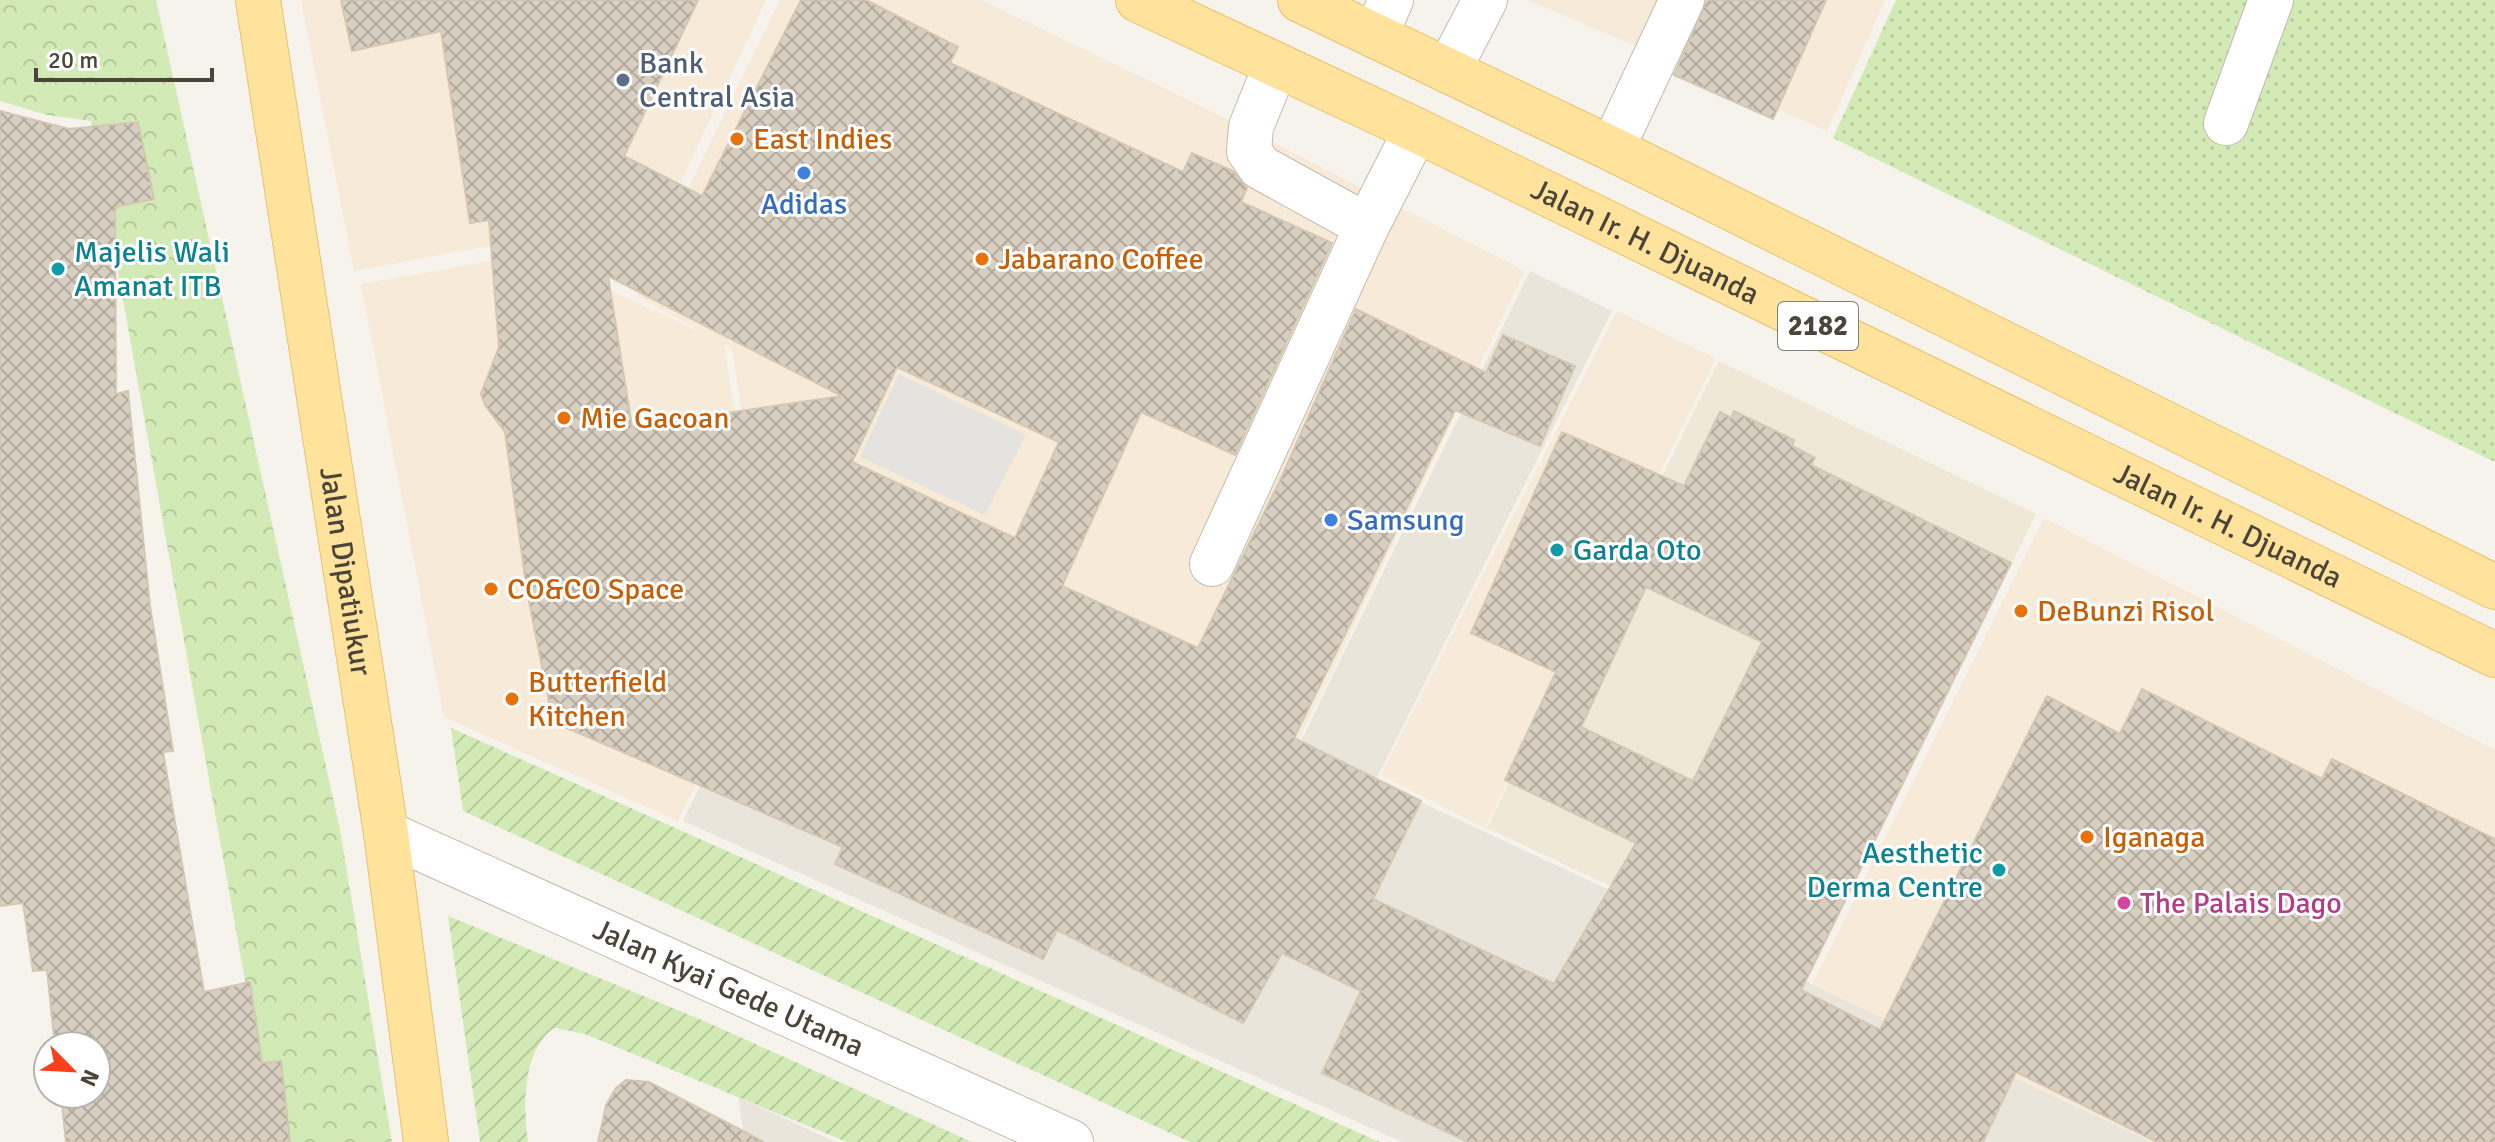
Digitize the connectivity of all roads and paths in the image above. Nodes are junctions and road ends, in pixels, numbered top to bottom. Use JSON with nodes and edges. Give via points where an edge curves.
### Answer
{"nodes":[{"id":1,"x":258,"y":0,"type":"edge"},
{"id":2,"x":1138,"y":0,"type":"edge"},
{"id":3,"x":1300,"y":0,"type":"edge"},
{"id":4,"x":1485,"y":0,"type":"edge"},
{"id":5,"x":1682,"y":0,"type":"edge"},
{"id":6,"x":2271,"y":0,"type":"edge"},
{"id":7,"x":1383,"y":18,"type":"edge"},
{"id":8,"x":1276,"y":65,"type":"junction"},
{"id":9,"x":1448,"y":71,"type":"junction"},
{"id":10,"x":2226,"y":123,"type":"dead end"},
{"id":11,"x":1416,"y":130,"type":"junction"},
{"id":12,"x":1612,"y":149,"type":"junction"},
{"id":13,"x":1367,"y":226,"type":"junction"},
{"id":14,"x":1212,"y":564,"type":"dead end"},
{"id":15,"x":2495,"y":587,"type":"edge"},
{"id":16,"x":2495,"y":655,"type":"edge"},
{"id":17,"x":386,"y":833,"type":"junction"},
{"id":18,"x":426,"y":1142,"type":"edge"},
{"id":19,"x":1071,"y":1142,"type":"edge"}],
"edges":[{"from":1,"to":17,"type":"main road","name":"Jalan Dipatiukur"},
{"from":2,"to":8,"type":"main road","name":"Jalan Ir. H. Djuanda","number":"2182"},
{"from":3,"to":7,"type":"main road","name":"Jalan Ir. H. Djuanda","number":"2182"},
{"from":4,"to":9,"type":"street"},
{"from":5,"to":12,"type":"street"},
{"from":6,"to":10,"type":"street"},
{"from":7,"to":9,"type":"main road","name":"Jalan Ir. H. Djuanda","number":"2182"},
{"from":8,"to":11,"type":"main road","name":"Jalan Ir. H. Djuanda","number":"2182"},
{"from":8,"to":13,"type":"street","via":[[1251,127],[1249,151],[1260,167]]},
{"from":9,"to":12,"type":"main road","name":"Jalan Ir. H. Djuanda","number":"2182"},
{"from":11,"to":13,"type":"street"},
{"from":11,"to":16,"type":"main road","name":"Jalan Ir. H. Djuanda","number":"2182"},
{"from":12,"to":15,"type":"main road","name":"Jalan Ir. H. Djuanda","number":"2182"},
{"from":13,"to":14,"type":"street"},
{"from":17,"to":18,"type":"main road","name":"Jalan Dipatiukur"},
{"from":17,"to":19,"type":"street","name":"Jalan Kyai Gede Utama"}]}
